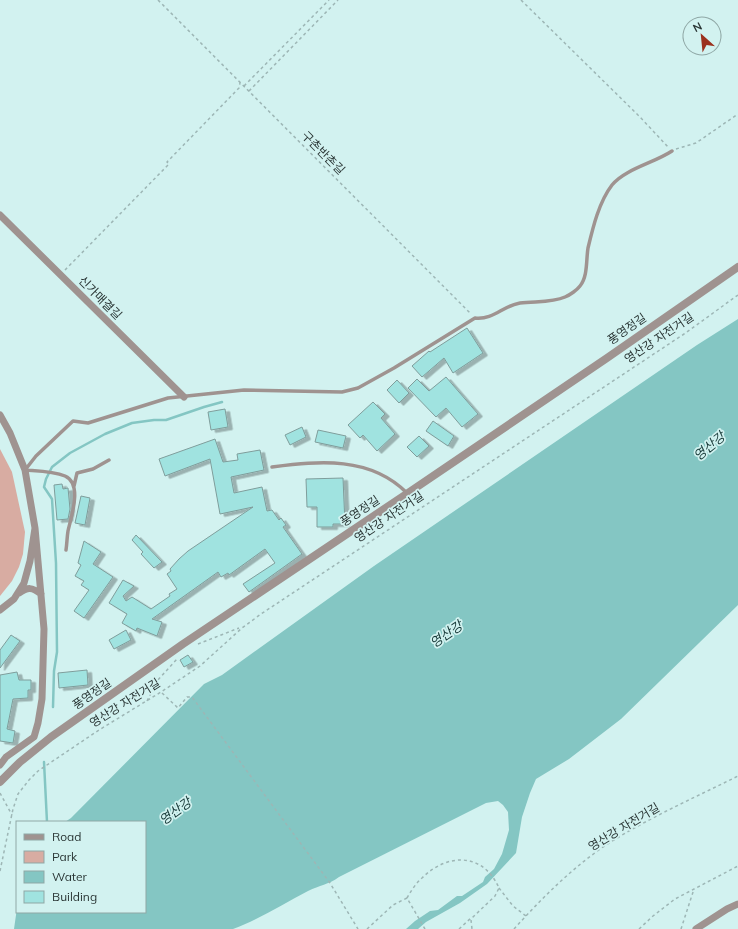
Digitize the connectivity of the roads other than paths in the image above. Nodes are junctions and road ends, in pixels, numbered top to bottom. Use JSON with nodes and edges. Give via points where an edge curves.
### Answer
{"nodes":[{"id":1,"x":672,"y":150,"type":"road end"},
{"id":2,"x":0,"y":214,"type":"edge"},
{"id":3,"x":738,"y":267,"type":"edge"},
{"id":4,"x":184,"y":397,"type":"junction"},
{"id":5,"x":0,"y":415,"type":"edge"},
{"id":6,"x":109,"y":460,"type":"dead end"},
{"id":7,"x":272,"y":467,"type":"dead end"},
{"id":8,"x":25,"y":470,"type":"junction"},
{"id":9,"x":74,"y":486,"type":"junction"},
{"id":10,"x":408,"y":493,"type":"junction"},
{"id":11,"x":35,"y":528,"type":"junction"},
{"id":12,"x":66,"y":550,"type":"dead end"},
{"id":13,"x":17,"y":594,"type":"junction"},
{"id":14,"x":41,"y":594,"type":"junction"},
{"id":15,"x":0,"y":610,"type":"edge"},
{"id":16,"x":0,"y":765,"type":"edge"},
{"id":17,"x":0,"y":782,"type":"edge"},
{"id":18,"x":738,"y":904,"type":"edge"},
{"id":19,"x":696,"y":929,"type":"edge"}],
"edges":[{"from":1,"to":4,"type":"lane","via":[[661,158],[620,177],[612,186],[596,219],[588,248],[584,278],[580,286],[568,296],[520,303],[488,318],[475,318],[394,368],[358,388],[347,391],[310,393],[244,390]]},
{"from":2,"to":4,"type":"street","name":"신가매결길"},
{"from":3,"to":10,"type":"street","name":"풍영정길"},
{"from":4,"to":8,"type":"lane","via":[[168,398],[88,423],[73,421]]},
{"from":5,"to":8,"type":"street"},
{"from":6,"to":9,"type":"lane","via":[[93,469],[76,474]]},
{"from":7,"to":10,"type":"lane","via":[[314,462],[349,465],[391,479]]},
{"from":8,"to":9,"type":"lane","via":[[55,473],[67,477]]},
{"from":8,"to":11,"type":"street"},
{"from":9,"to":12,"type":"lane","via":[[74,510]]},
{"from":10,"to":17,"type":"street","name":"풍영정길","via":[[183,644],[71,723],[20,762]]},
{"from":11,"to":13,"type":"street","via":[[28,569]]},
{"from":11,"to":14,"type":"street"},
{"from":13,"to":14,"type":"street","via":[[26,588],[33,588]]},
{"from":13,"to":15,"type":"street"},
{"from":14,"to":16,"type":"street","via":[[44,629],[42,699],[38,723],[34,738],[6,757]]},
{"from":18,"to":19,"type":"street"}]}
